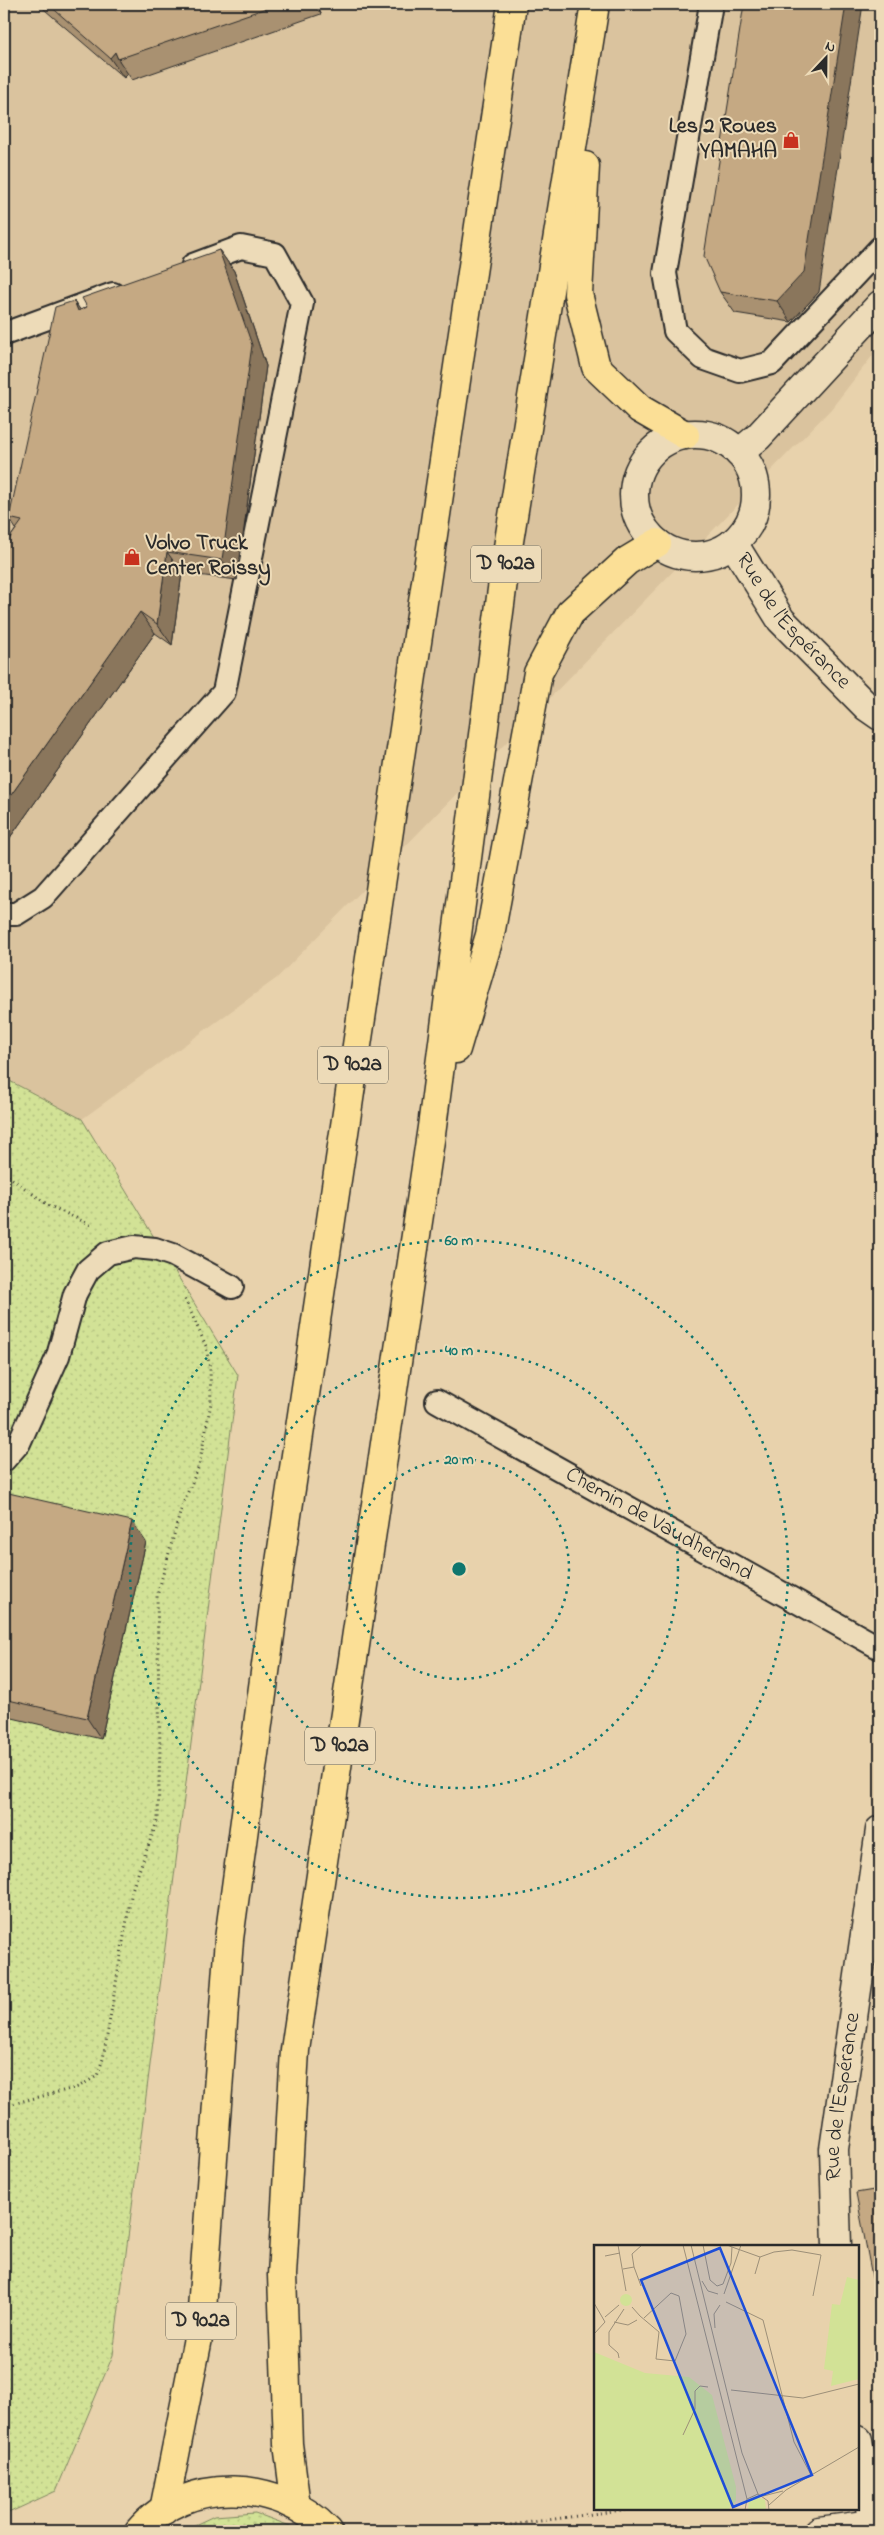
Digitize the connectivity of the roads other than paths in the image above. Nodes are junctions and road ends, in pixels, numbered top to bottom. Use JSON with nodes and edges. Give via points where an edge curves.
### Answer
{"nodes":[{"id":1,"x":512,"y":4,"type":"edge"},
{"id":2,"x":711,"y":4,"type":"edge"},
{"id":3,"x":594,"y":12,"type":"edge"},
{"id":4,"x":880,"y":248,"type":"edge"},
{"id":5,"x":177,"y":270,"type":"edge"},
{"id":6,"x":131,"y":287,"type":"edge"},
{"id":7,"x":880,"y":305,"type":"edge"},
{"id":8,"x":4,"y":334,"type":"edge"},
{"id":9,"x":684,"y":435,"type":"junction"},
{"id":10,"x":739,"y":453,"type":"junction"},
{"id":11,"x":657,"y":543,"type":"junction"},
{"id":12,"x":732,"y":543,"type":"junction"},
{"id":13,"x":880,"y":716,"type":"edge"},
{"id":14,"x":4,"y":914,"type":"edge"},
{"id":15,"x":432,"y":1127,"type":"junction"},
{"id":16,"x":232,"y":1287,"type":"dead end"},
{"id":17,"x":437,"y":1401,"type":"dead end"},
{"id":18,"x":4,"y":1460,"type":"edge"},
{"id":19,"x":880,"y":1648,"type":"edge"},
{"id":20,"x":880,"y":1830,"type":"edge"},
{"id":21,"x":837,"y":2245,"type":"edge"},
{"id":22,"x":859,"y":2445,"type":"edge"},
{"id":23,"x":296,"y":2506,"type":"junction"},
{"id":24,"x":164,"y":2510,"type":"junction"},
{"id":25,"x":876,"y":2523,"type":"edge"},
{"id":26,"x":139,"y":2531,"type":"edge"},
{"id":27,"x":328,"y":2531,"type":"edge"},
{"id":28,"x":819,"y":2531,"type":"edge"}],
"edges":[{"from":1,"to":24,"type":"main road","number":"D 902a","via":[[278,1576],[229,1939],[201,2324]]},
{"from":2,"to":4,"type":"lane","via":[[665,273],[675,331],[703,358],[740,371],[772,363]]},
{"from":3,"to":9,"type":"main road","via":[[578,294],[596,367],[640,409]]},
{"from":3,"to":15,"type":"main road","number":"D 902a","via":[[505,566]]},
{"from":5,"to":14,"type":"lane","via":[[241,247],[275,254],[302,303],[224,692],[44,897],[16,914]]},
{"from":6,"to":8,"type":"lane"},
{"from":7,"to":10,"type":"main road","via":[[758,437]]},
{"from":9,"to":10,"type":"main road","via":[[705,434],[724,441]]},
{"from":9,"to":11,"type":"main road","via":[[666,441],[650,453],[639,470],[634,489],[636,509],[644,527]]},
{"from":10,"to":12,"type":"main road","via":[[751,470],[754,510],[746,528]]},
{"from":11,"to":12,"type":"main road","via":[[675,552],[694,556],[715,553]]},
{"from":11,"to":15,"type":"main road","via":[[626,561],[570,613],[538,673],[490,934]]},
{"from":12,"to":13,"type":"main road","name":"Rue de l'Espérance","via":[[781,620],[866,707]]},
{"from":15,"to":23,"type":"main road","number":"D 902a","via":[[295,2050],[282,2275],[288,2444]]},
{"from":16,"to":18,"type":"lane","via":[[173,1255],[134,1247],[108,1253],[88,1270],[75,1294],[58,1356],[19,1443]]},
{"from":17,"to":19,"type":"lane","name":"Chemin de Vaudherland"},
{"from":20,"to":21,"type":"main road","name":"Rue de l'Espérance","via":[[834,2150]]},
{"from":22,"to":25,"type":"main road"},
{"from":23,"to":24,"type":"main road","via":[[264,2493],[229,2490],[195,2496]]},
{"from":23,"to":27,"type":"main road"},
{"from":24,"to":26,"type":"main road"},
{"from":25,"to":28,"type":"main road"}]}
